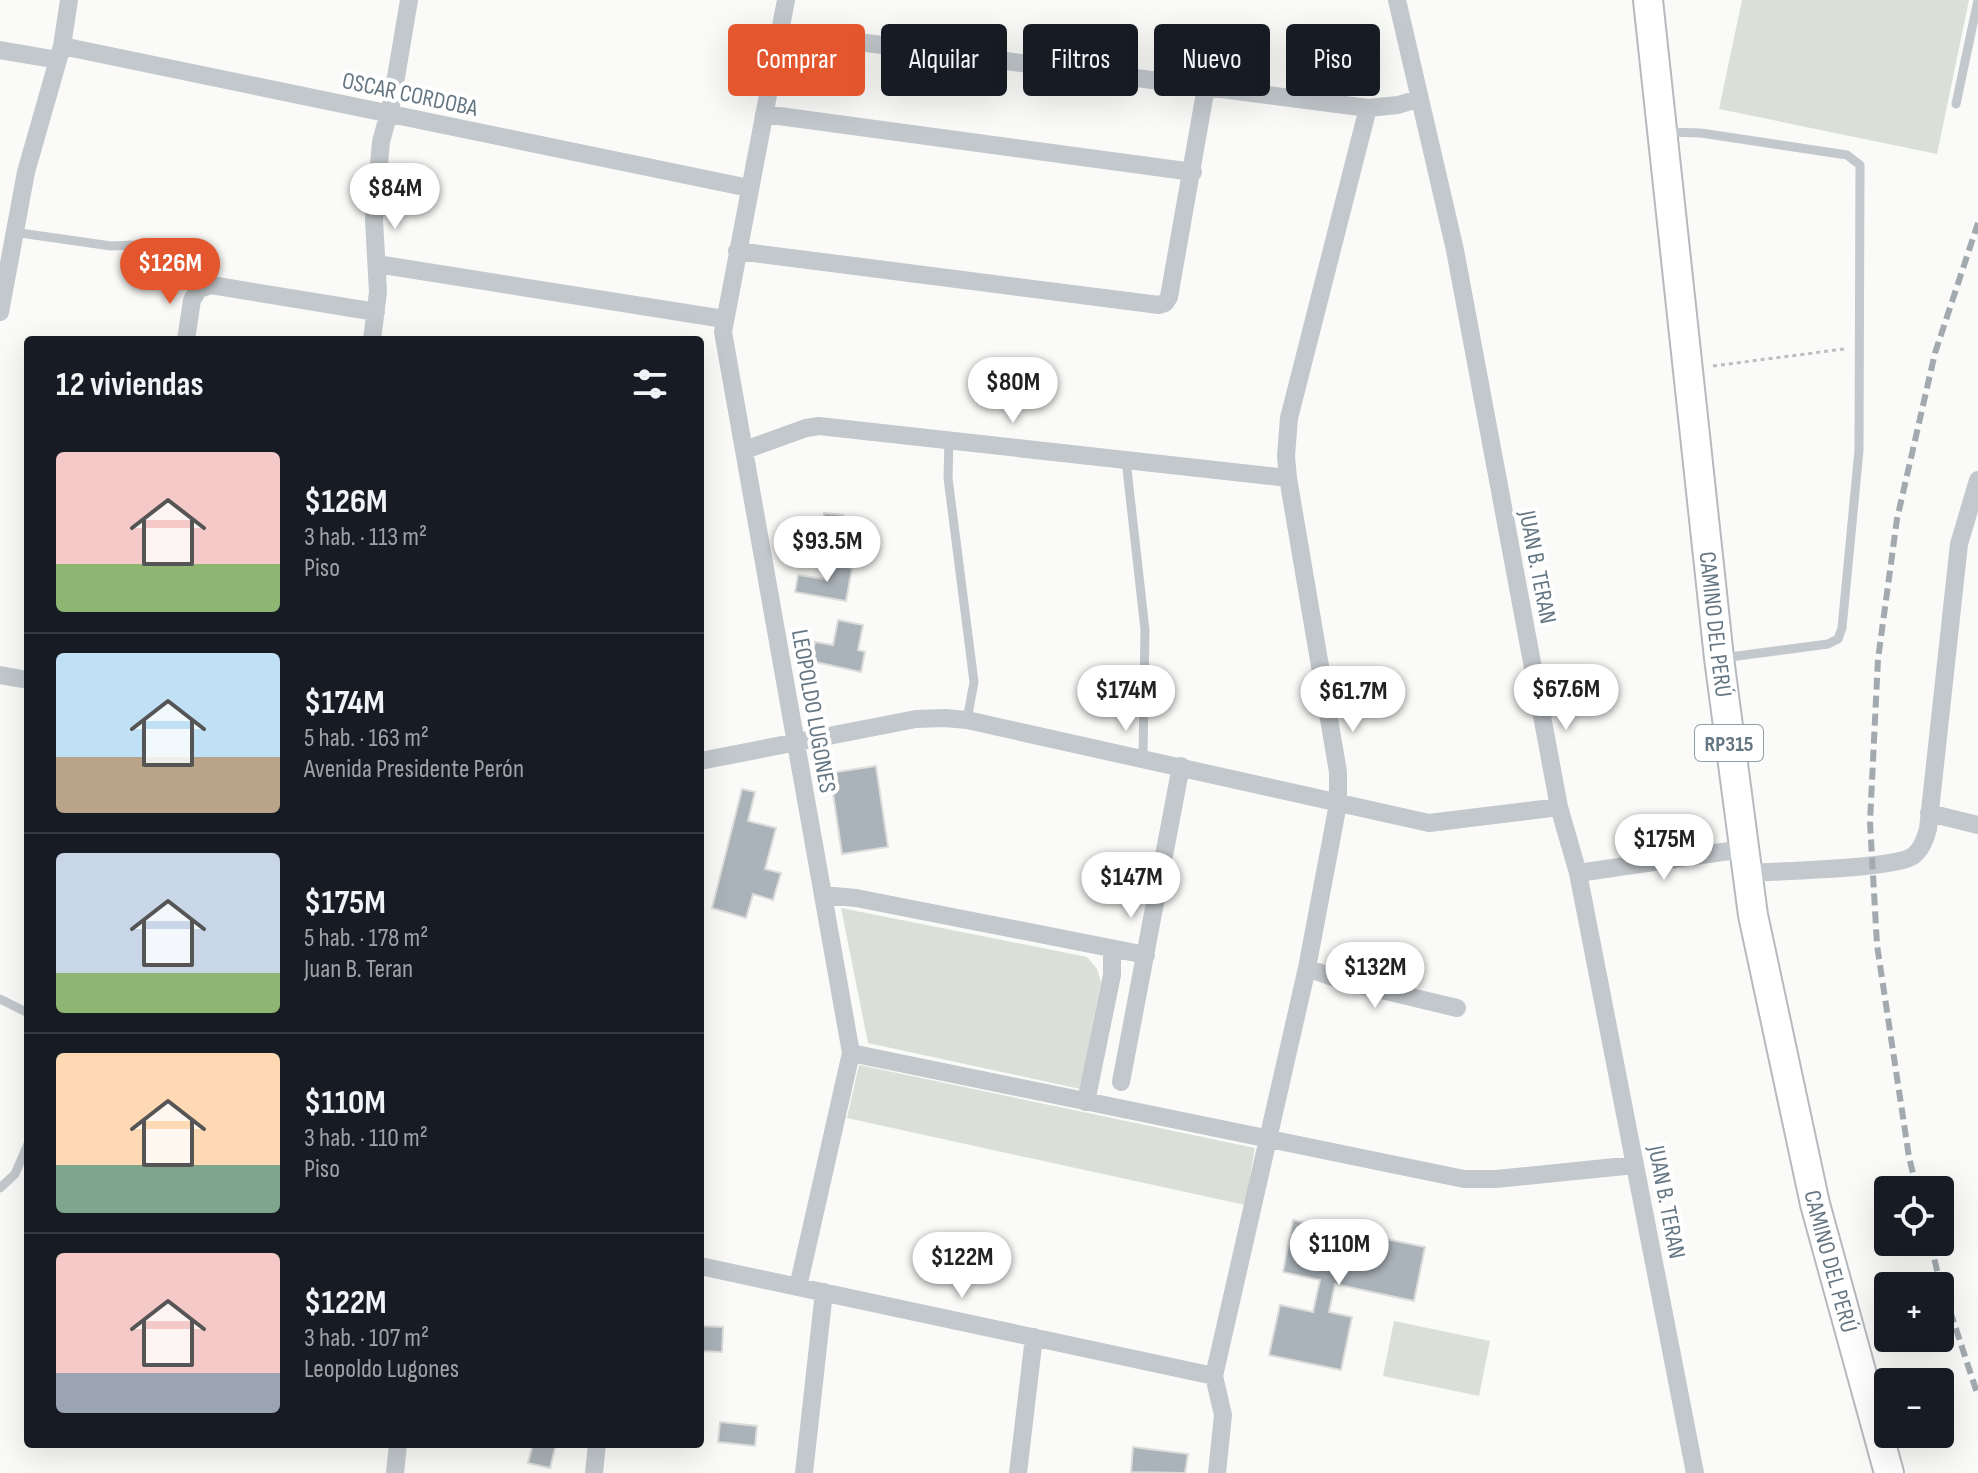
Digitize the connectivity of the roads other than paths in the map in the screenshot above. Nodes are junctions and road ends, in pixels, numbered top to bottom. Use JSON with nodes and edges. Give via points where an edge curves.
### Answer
{"nodes":[{"id":1,"x":69,"y":0,"type":"edge"},
{"id":2,"x":409,"y":0,"type":"edge"},
{"id":3,"x":786,"y":0,"type":"edge"},
{"id":4,"x":1397,"y":0,"type":"edge"},
{"id":5,"x":1648,"y":0,"type":"edge"},
{"id":6,"x":1978,"y":0,"type":"edge"},
{"id":7,"x":782,"y":24,"type":"edge"},
{"id":8,"x":865,"y":43,"type":"edge"},
{"id":9,"x":0,"y":50,"type":"edge"},
{"id":10,"x":60,"y":53,"type":"junction"},
{"id":11,"x":1154,"y":80,"type":"edge"},
{"id":12,"x":1270,"y":95,"type":"edge"},
{"id":13,"x":768,"y":96,"type":"edge"},
{"id":14,"x":1205,"y":96,"type":"edge"},
{"id":15,"x":1418,"y":99,"type":"junction"},
{"id":16,"x":1956,"y":104,"type":"dead end"},
{"id":17,"x":1368,"y":108,"type":"junction"},
{"id":18,"x":388,"y":114,"type":"junction"},
{"id":19,"x":764,"y":114,"type":"junction"},
{"id":20,"x":1662,"y":132,"type":"junction"},
{"id":21,"x":1193,"y":172,"type":"junction"},
{"id":22,"x":749,"y":188,"type":"junction"},
{"id":23,"x":13,"y":232,"type":"junction"},
{"id":24,"x":737,"y":251,"type":"junction"},
{"id":25,"x":183,"y":253,"type":"dead end"},
{"id":26,"x":377,"y":264,"type":"junction"},
{"id":27,"x":1,"y":301,"type":"edge"},
{"id":28,"x":376,"y":312,"type":"junction"},
{"id":29,"x":724,"y":319,"type":"junction"},
{"id":30,"x":187,"y":336,"type":"edge"},
{"id":31,"x":373,"y":336,"type":"edge"},
{"id":32,"x":949,"y":439,"type":"junction"},
{"id":33,"x":745,"y":450,"type":"junction"},
{"id":34,"x":1126,"y":460,"type":"junction"},
{"id":35,"x":1288,"y":478,"type":"junction"},
{"id":36,"x":1978,"y":480,"type":"edge"},
{"id":37,"x":1719,"y":658,"type":"junction"},
{"id":38,"x":0,"y":675,"type":"edge"},
{"id":39,"x":24,"y":679,"type":"edge"},
{"id":40,"x":967,"y":720,"type":"junction"},
{"id":41,"x":795,"y":743,"type":"junction"},
{"id":42,"x":1143,"y":758,"type":"junction"},
{"id":43,"x":704,"y":760,"type":"edge"},
{"id":44,"x":1181,"y":766,"type":"junction"},
{"id":45,"x":1338,"y":804,"type":"junction"},
{"id":46,"x":1559,"y":807,"type":"junction"},
{"id":47,"x":1929,"y":813,"type":"junction"},
{"id":48,"x":1978,"y":825,"type":"edge"},
{"id":49,"x":1745,"y":861,"type":"junction"},
{"id":50,"x":1578,"y":873,"type":"junction"},
{"id":51,"x":823,"y":895,"type":"junction"},
{"id":52,"x":1112,"y":949,"type":"junction"},
{"id":53,"x":1146,"y":955,"type":"junction"},
{"id":54,"x":1307,"y":968,"type":"junction"},
{"id":55,"x":0,"y":999,"type":"edge"},
{"id":56,"x":1457,"y":1008,"type":"dead end"},
{"id":57,"x":24,"y":1011,"type":"edge"},
{"id":58,"x":851,"y":1053,"type":"junction"},
{"id":59,"x":1121,"y":1082,"type":"dead end"},
{"id":60,"x":1086,"y":1102,"type":"junction"},
{"id":61,"x":1268,"y":1141,"type":"junction"},
{"id":62,"x":24,"y":1153,"type":"edge"},
{"id":63,"x":1635,"y":1165,"type":"junction"},
{"id":64,"x":0,"y":1188,"type":"edge"},
{"id":65,"x":704,"y":1267,"type":"edge"},
{"id":66,"x":798,"y":1287,"type":"junction"},
{"id":67,"x":824,"y":1292,"type":"junction"},
{"id":68,"x":1034,"y":1337,"type":"junction"},
{"id":69,"x":1214,"y":1376,"type":"junction"},
{"id":70,"x":398,"y":1448,"type":"edge"},
{"id":71,"x":597,"y":1448,"type":"edge"},
{"id":72,"x":395,"y":1473,"type":"edge"},
{"id":73,"x":594,"y":1473,"type":"edge"},
{"id":74,"x":804,"y":1473,"type":"edge"},
{"id":75,"x":1018,"y":1473,"type":"edge"},
{"id":76,"x":1217,"y":1473,"type":"edge"},
{"id":77,"x":1695,"y":1473,"type":"edge"},
{"id":78,"x":1889,"y":1473,"type":"edge"}],
"edges":[{"from":1,"to":10,"type":"street"},
{"from":2,"to":18,"type":"street"},
{"from":3,"to":7,"type":"street","name":"LEOPOLDO LUGONES"},
{"from":4,"to":15,"type":"street","name":"JUAN B. TERAN"},
{"from":5,"to":20,"type":"main road","name":"CAMINO DEL PERÚ","number":"RP315"},
{"from":6,"to":16,"type":"lane"},
{"from":8,"to":11,"type":"street"},
{"from":9,"to":10,"type":"street","name":"OSCAR CORDOBA"},
{"from":10,"to":18,"type":"street","name":"OSCAR CORDOBA"},
{"from":10,"to":23,"type":"street"},
{"from":12,"to":17,"type":"street"},
{"from":13,"to":19,"type":"street","name":"LEOPOLDO LUGONES"},
{"from":14,"to":21,"type":"street"},
{"from":15,"to":17,"type":"street"},
{"from":15,"to":46,"type":"street","name":"JUAN B. TERAN","via":[[1455,250]]},
{"from":17,"to":35,"type":"street","via":[[1292,400]]},
{"from":18,"to":22,"type":"street","name":"OSCAR CORDOBA"},
{"from":18,"to":26,"type":"street","via":[[374,220]]},
{"from":19,"to":21,"type":"street"},
{"from":19,"to":22,"type":"street","name":"LEOPOLDO LUGONES"},
{"from":20,"to":37,"type":"main road","name":"CAMINO DEL PERÚ","number":"RP315"},
{"from":20,"to":37,"type":"lane","via":[[1847,155],[1860,165],[1859,450],[1842,628],[1838,639],[1828,644]]},
{"from":21,"to":24,"type":"street","via":[[1169,297],[1159,305]]},
{"from":22,"to":24,"type":"street","name":"LEOPOLDO LUGONES"},
{"from":23,"to":25,"type":"lane"},
{"from":23,"to":27,"type":"street"},
{"from":24,"to":29,"type":"street","name":"LEOPOLDO LUGONES"},
{"from":26,"to":28,"type":"street"},
{"from":26,"to":29,"type":"street"},
{"from":28,"to":30,"type":"street","via":[[211,285],[199,289],[192,300]]},
{"from":28,"to":31,"type":"street"},
{"from":29,"to":33,"type":"street","name":"LEOPOLDO LUGONES","via":[[724,345]]},
{"from":32,"to":33,"type":"street","via":[[819,426]]},
{"from":32,"to":34,"type":"street"},
{"from":32,"to":40,"type":"lane","via":[[948,478],[974,682]]},
{"from":33,"to":41,"type":"street","name":"LEOPOLDO LUGONES"},
{"from":34,"to":35,"type":"street"},
{"from":34,"to":42,"type":"lane","via":[[1145,630]]},
{"from":35,"to":45,"type":"street","via":[[1338,772]]},
{"from":36,"to":47,"type":"street","via":[[1959,544]]},
{"from":37,"to":49,"type":"main road","name":"CAMINO DEL PERÚ","number":"RP315"},
{"from":38,"to":39,"type":"street"},
{"from":40,"to":41,"type":"street","via":[[916,719]]},
{"from":40,"to":42,"type":"street"},
{"from":41,"to":43,"type":"street"},
{"from":41,"to":51,"type":"street","name":"LEOPOLDO LUGONES"},
{"from":42,"to":44,"type":"street"},
{"from":44,"to":45,"type":"street"},
{"from":44,"to":53,"type":"street"},
{"from":45,"to":46,"type":"street","via":[[1429,823]]},
{"from":45,"to":54,"type":"street"},
{"from":46,"to":50,"type":"street","name":"JUAN B. TERAN"},
{"from":47,"to":48,"type":"street"},
{"from":47,"to":49,"type":"street","via":[[1923,845],[1912,857],[1873,865]]},
{"from":49,"to":50,"type":"street"},
{"from":49,"to":78,"type":"main road","name":"CAMINO DEL PERÚ","number":"RP315","via":[[1815,1204]]},
{"from":50,"to":63,"type":"street","name":"JUAN B. TERAN"},
{"from":51,"to":52,"type":"street"},
{"from":51,"to":58,"type":"street","name":"LEOPOLDO LUGONES"},
{"from":52,"to":53,"type":"street"},
{"from":52,"to":60,"type":"street","via":[[1112,975]]},
{"from":53,"to":59,"type":"street"},
{"from":54,"to":56,"type":"street"},
{"from":54,"to":61,"type":"street"},
{"from":55,"to":57,"type":"lane"},
{"from":58,"to":60,"type":"street"},
{"from":58,"to":66,"type":"street","name":"LEOPOLDO LUGONES"},
{"from":60,"to":61,"type":"street"},
{"from":61,"to":63,"type":"street","via":[[1464,1179]]},
{"from":61,"to":69,"type":"street"},
{"from":62,"to":64,"type":"lane","via":[[15,1174]]},
{"from":63,"to":77,"type":"street","name":"JUAN B. TERAN"},
{"from":65,"to":66,"type":"street"},
{"from":66,"to":67,"type":"street"},
{"from":67,"to":68,"type":"street"},
{"from":67,"to":74,"type":"street"},
{"from":68,"to":69,"type":"street"},
{"from":68,"to":75,"type":"street"},
{"from":69,"to":76,"type":"street","via":[[1223,1415]]},
{"from":70,"to":72,"type":"street"},
{"from":71,"to":73,"type":"street"}]}
